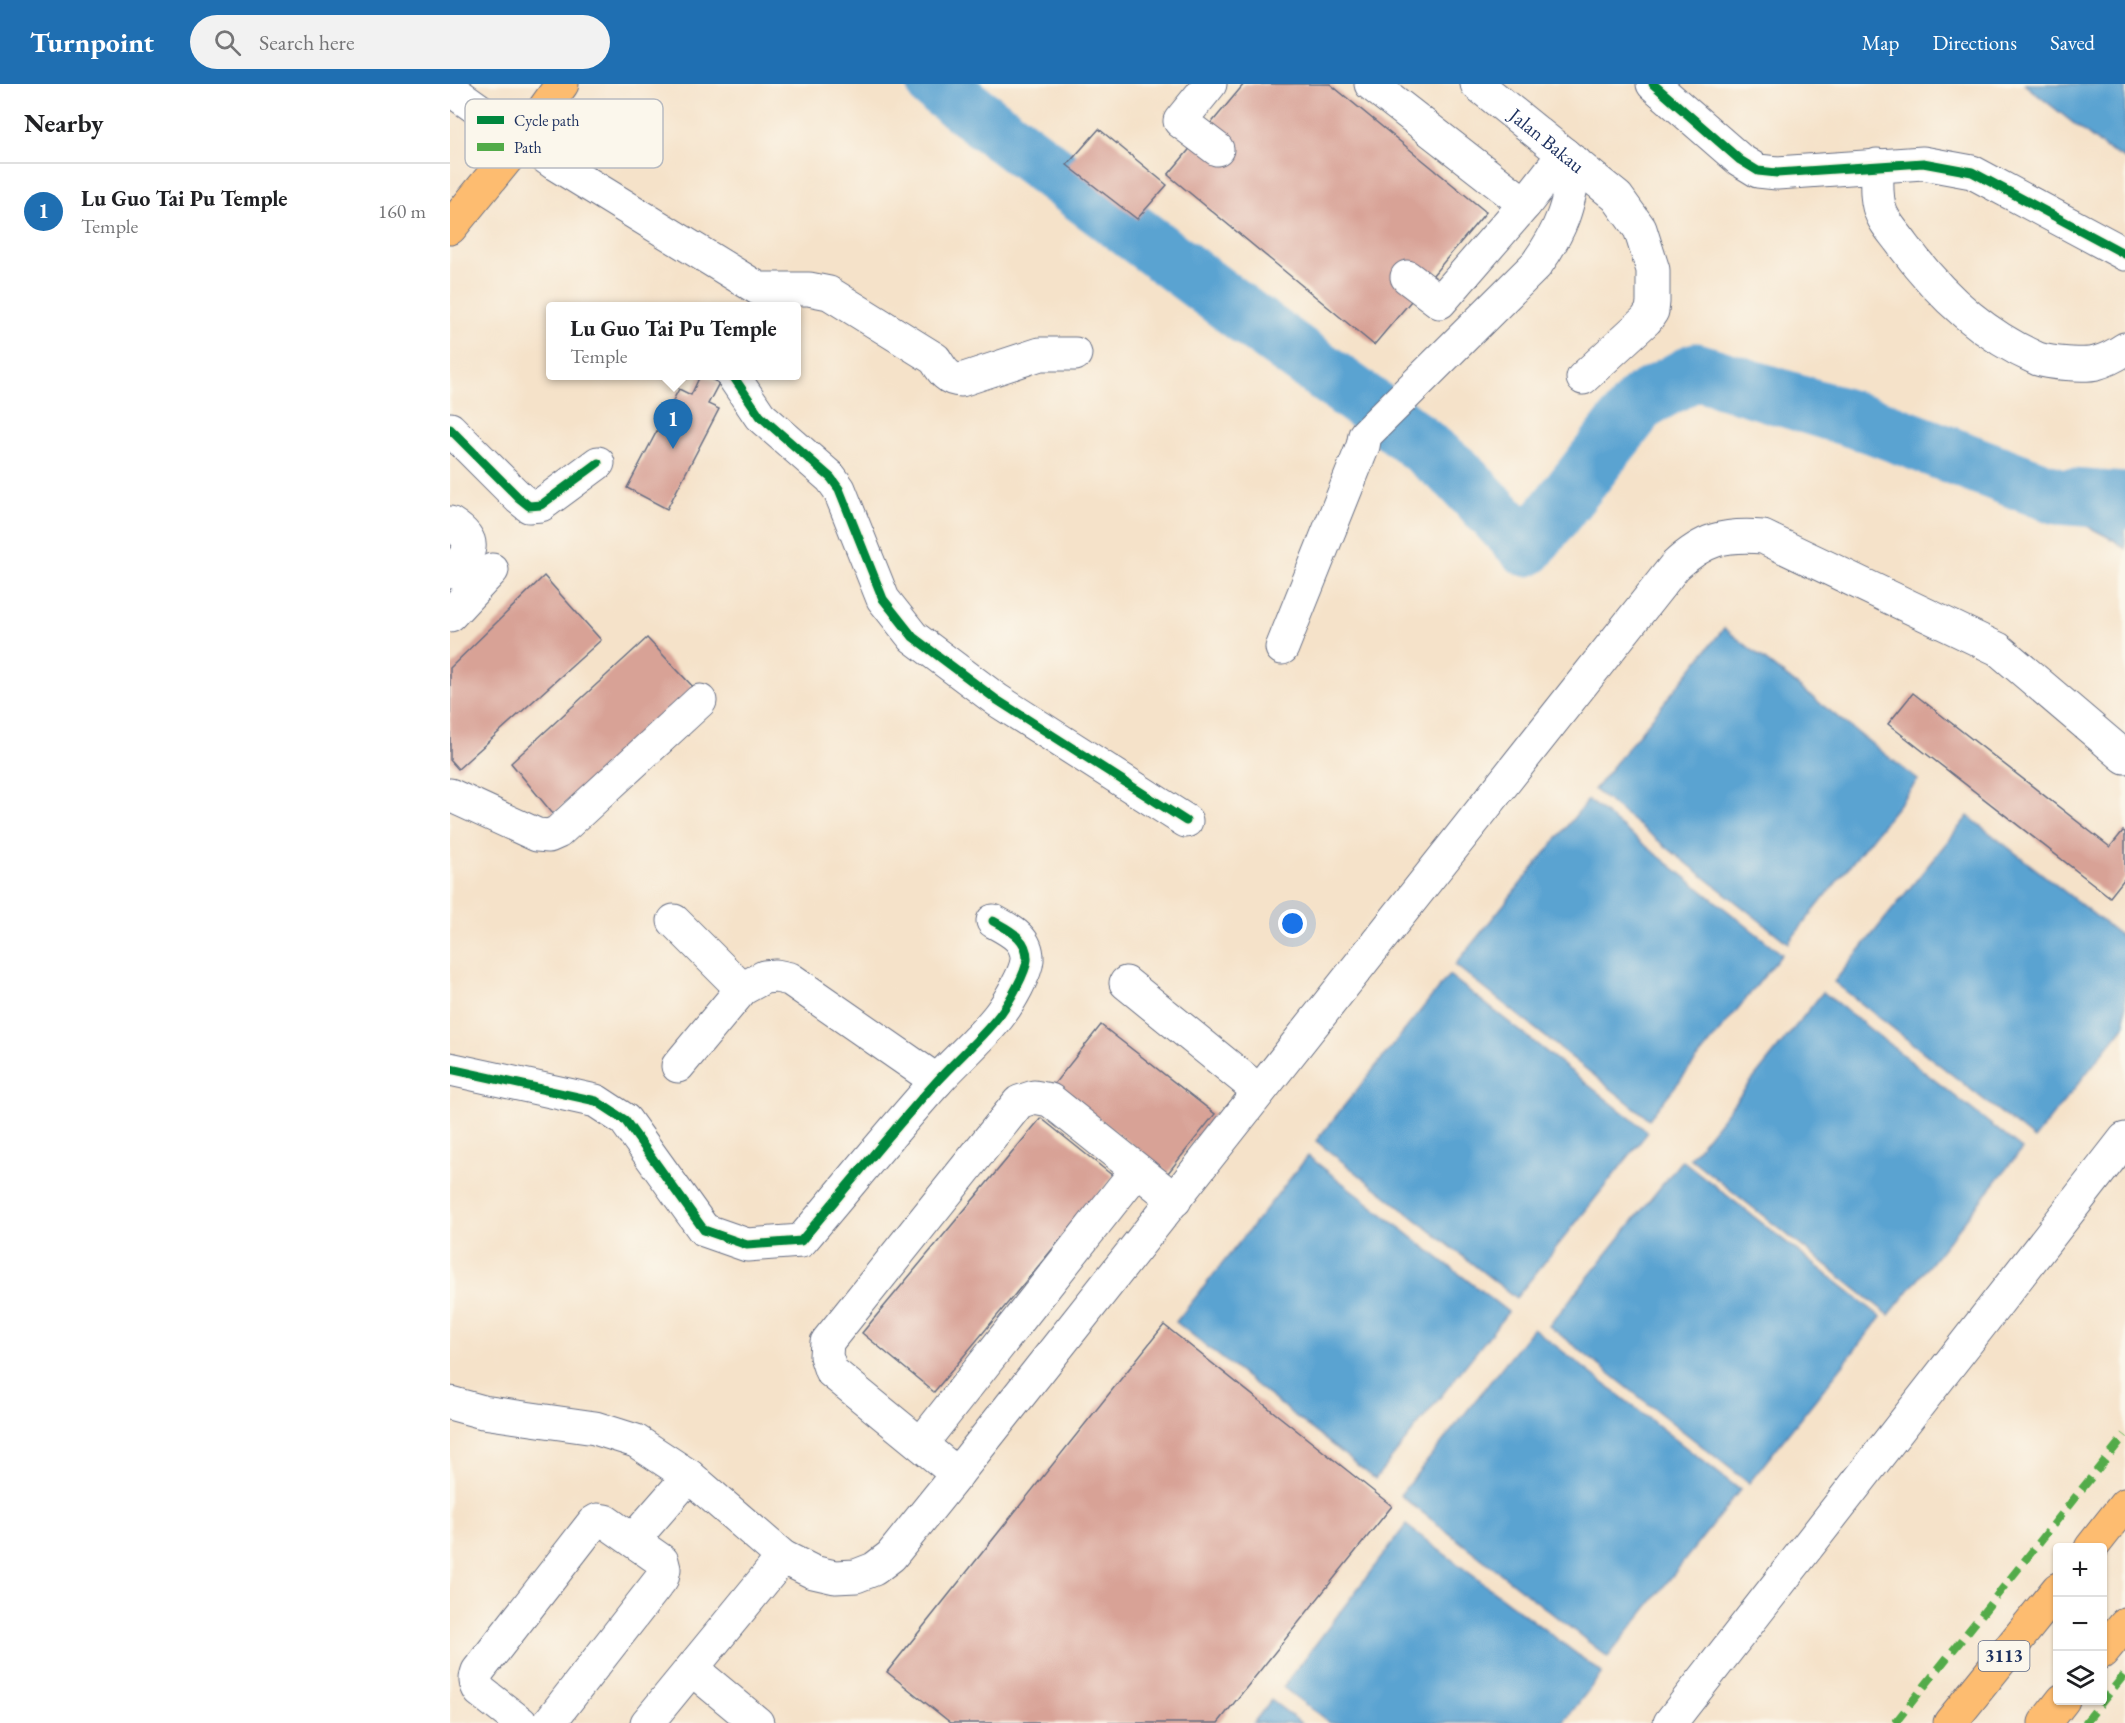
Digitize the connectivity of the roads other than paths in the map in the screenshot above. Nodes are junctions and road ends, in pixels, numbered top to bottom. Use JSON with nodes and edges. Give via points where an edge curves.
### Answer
{"nodes":[{"id":1,"x":562,"y":84,"type":"edge"},
{"id":2,"x":1210,"y":84,"type":"edge"},
{"id":3,"x":1371,"y":84,"type":"edge"},
{"id":4,"x":1653,"y":84,"type":"edge"},
{"id":5,"x":1483,"y":86,"type":"edge"},
{"id":6,"x":450,"y":89,"type":"edge"},
{"id":7,"x":551,"y":99,"type":"edge"},
{"id":8,"x":465,"y":100,"type":"edge"},
{"id":9,"x":1217,"y":149,"type":"dead end"},
{"id":10,"x":1570,"y":158,"type":"junction"},
{"id":11,"x":1876,"y":165,"type":"junction"},
{"id":12,"x":499,"y":168,"type":"edge"},
{"id":13,"x":561,"y":168,"type":"edge"},
{"id":14,"x":1525,"y":204,"type":"junction"},
{"id":15,"x":450,"y":228,"type":"edge"},
{"id":16,"x":2125,"y":254,"type":"edge"},
{"id":17,"x":1407,"y":277,"type":"dead end"},
{"id":18,"x":753,"y":298,"type":"edge"},
{"id":19,"x":2125,"y":349,"type":"edge"},
{"id":20,"x":1075,"y":354,"type":"dead end"},
{"id":21,"x":1583,"y":378,"type":"dead end"},
{"id":22,"x":736,"y":380,"type":"edge"},
{"id":23,"x":450,"y":429,"type":"edge"},
{"id":24,"x":598,"y":463,"type":"dead end"},
{"id":25,"x":450,"y":523,"type":"edge"},
{"id":26,"x":492,"y":570,"type":"dead end"},
{"id":27,"x":450,"y":572,"type":"edge"},
{"id":28,"x":450,"y":615,"type":"edge"},
{"id":29,"x":1282,"y":648,"type":"dead end"},
{"id":30,"x":700,"y":701,"type":"dead end"},
{"id":31,"x":2125,"y":757,"type":"edge"},
{"id":32,"x":450,"y":795,"type":"edge"},
{"id":33,"x":1186,"y":821,"type":"dead end"},
{"id":34,"x":674,"y":921,"type":"dead end"},
{"id":35,"x":993,"y":921,"type":"dead end"},
{"id":36,"x":1126,"y":983,"type":"dead end"},
{"id":37,"x":742,"y":989,"type":"junction"},
{"id":38,"x":678,"y":1066,"type":"dead end"},
{"id":39,"x":450,"y":1069,"type":"edge"},
{"id":40,"x":937,"y":1081,"type":"junction"},
{"id":41,"x":1259,"y":1091,"type":"junction"},
{"id":42,"x":2125,"y":1139,"type":"edge"},
{"id":43,"x":1137,"y":1170,"type":"junction"},
{"id":44,"x":1175,"y":1200,"type":"junction"},
{"id":45,"x":1020,"y":1319,"type":"junction"},
{"id":46,"x":1058,"y":1348,"type":"junction"},
{"id":47,"x":450,"y":1403,"type":"edge"},
{"id":48,"x":483,"y":1412,"type":"junction"},
{"id":49,"x":450,"y":1415,"type":"edge"},
{"id":50,"x":921,"y":1444,"type":"junction"},
{"id":51,"x":957,"y":1474,"type":"junction"},
{"id":52,"x":689,"y":1476,"type":"junction"},
{"id":53,"x":2125,"y":1504,"type":"edge"},
{"id":54,"x":633,"y":1540,"type":"junction"},
{"id":55,"x":2095,"y":1543,"type":"edge"},
{"id":56,"x":783,"y":1557,"type":"junction"},
{"id":57,"x":2053,"y":1595,"type":"edge"},
{"id":58,"x":2125,"y":1624,"type":"edge"},
{"id":59,"x":2104,"y":1651,"type":"edge"},
{"id":60,"x":692,"y":1669,"type":"junction"},
{"id":61,"x":2061,"y":1705,"type":"edge"},
{"id":62,"x":521,"y":1723,"type":"edge"},
{"id":63,"x":549,"y":1723,"type":"edge"},
{"id":64,"x":647,"y":1723,"type":"edge"},
{"id":65,"x":757,"y":1723,"type":"edge"},
{"id":66,"x":1670,"y":1723,"type":"edge"},
{"id":67,"x":1950,"y":1723,"type":"edge"},
{"id":68,"x":2045,"y":1723,"type":"edge"}],
"edges":[{"from":1,"to":7,"type":"main road"},
{"from":2,"to":9,"type":"street","via":[[1180,121]]},
{"from":3,"to":14,"type":"street"},
{"from":4,"to":11,"type":"street","via":[[1740,160],[1758,171],[1778,173]]},
{"from":5,"to":10,"type":"street","name":"Jalan Bakau"},
{"from":6,"to":8,"type":"street"},
{"from":10,"to":14,"type":"street"},
{"from":10,"to":21,"type":"street","name":"Jalan Bakau","via":[[1617,197],[1640,229],[1653,270],[1652,311],[1647,320]]},
{"from":10,"to":29,"type":"street","via":[[1567,208],[1552,243],[1365,435]]},
{"from":11,"to":16,"type":"street","via":[[1923,163],[1972,172]]},
{"from":11,"to":19,"type":"street","via":[[1882,215],[1923,272],[1952,302],[1993,334],[2039,360],[2094,363]]},
{"from":12,"to":15,"type":"main road"},
{"from":13,"to":18,"type":"street"},
{"from":14,"to":17,"type":"street","via":[[1440,302]]},
{"from":18,"to":20,"type":"street","via":[[809,288],[829,293],[935,359],[953,380],[1040,354]]},
{"from":22,"to":33,"type":"street","via":[[760,416],[839,489],[884,599],[913,637],[997,700]]},
{"from":23,"to":24,"type":"street","via":[[529,506],[541,505]]},
{"from":25,"to":27,"type":"street","via":[[464,532],[469,552]]},
{"from":26,"to":28,"type":"street"},
{"from":30,"to":32,"type":"street","via":[[549,836],[537,835]]},
{"from":31,"to":41,"type":"street","via":[[1998,649],[1982,640],[1763,537],[1739,535],[1713,540],[1675,566]]},
{"from":34,"to":37,"type":"street"},
{"from":35,"to":40,"type":"street","via":[[1022,941],[1027,963],[1001,1013]]},
{"from":36,"to":41,"type":"street"},
{"from":37,"to":38,"type":"street"},
{"from":37,"to":40,"type":"street","via":[[764,976],[790,979]]},
{"from":39,"to":40,"type":"street","via":[[596,1101],[625,1120],[704,1230],[747,1245],[801,1241]]},
{"from":41,"to":44,"type":"street"},
{"from":42,"to":66,"type":"street"},
{"from":43,"to":44,"type":"street"},
{"from":43,"to":45,"type":"street"},
{"from":43,"to":50,"type":"street","via":[[1050,1100],[1034,1097],[1019,1102],[827,1342],[831,1371]]},
{"from":44,"to":46,"type":"street"},
{"from":45,"to":46,"type":"street"},
{"from":45,"to":50,"type":"street"},
{"from":46,"to":51,"type":"street"},
{"from":47,"to":48,"type":"street"},
{"from":48,"to":49,"type":"street"},
{"from":48,"to":52,"type":"street","via":[[595,1428],[636,1441]]},
{"from":50,"to":51,"type":"street"},
{"from":51,"to":56,"type":"street","via":[[891,1556],[874,1569],[856,1576],[835,1577],[813,1572]]},
{"from":52,"to":54,"type":"street"},
{"from":52,"to":56,"type":"street"},
{"from":53,"to":55,"type":"main road"},
{"from":54,"to":62,"type":"street","via":[[605,1521],[593,1523],[478,1671],[475,1678],[480,1691]]},
{"from":54,"to":63,"type":"street","via":[[662,1561],[662,1578]]},
{"from":56,"to":60,"type":"street"},
{"from":57,"to":67,"type":"main road","number":"3113"},
{"from":58,"to":59,"type":"main road"},
{"from":60,"to":64,"type":"street"},
{"from":60,"to":65,"type":"street"},
{"from":61,"to":68,"type":"main road"}]}
